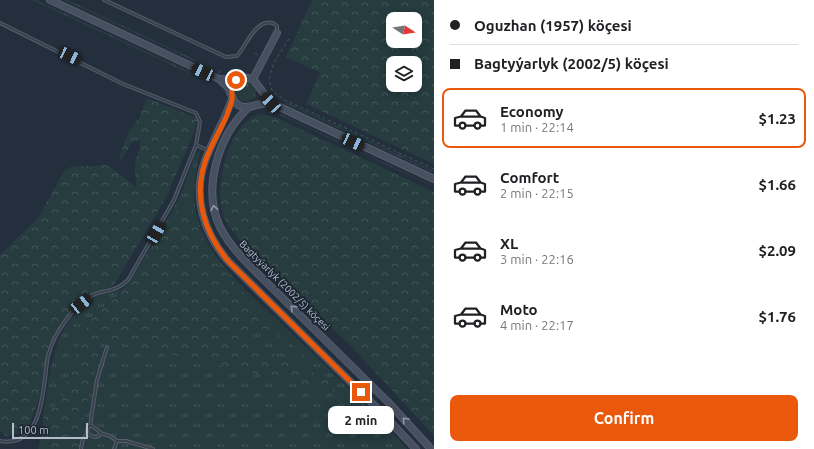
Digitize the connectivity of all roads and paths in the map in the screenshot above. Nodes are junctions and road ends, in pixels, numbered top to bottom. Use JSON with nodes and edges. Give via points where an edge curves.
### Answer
{"nodes":[{"id":1,"x":50,"y":0,"type":"edge"},
{"id":2,"x":104,"y":0,"type":"edge"},
{"id":3,"x":0,"y":23,"type":"edge"},
{"id":4,"x":277,"y":33,"type":"joint"},
{"id":5,"x":289,"y":39,"type":"dead end"},
{"id":6,"x":219,"y":79,"type":"junction"},
{"id":7,"x":253,"y":79,"type":"junction"},
{"id":8,"x":236,"y":80,"type":"junction"},
{"id":9,"x":260,"y":88,"type":"junction"},
{"id":10,"x":232,"y":96,"type":"junction"},
{"id":11,"x":271,"y":103,"type":"junction"},
{"id":12,"x":252,"y":105,"type":"junction"},
{"id":13,"x":196,"y":145,"type":"junction"},
{"id":14,"x":210,"y":150,"type":"junction"},
{"id":15,"x":434,"y":169,"type":"edge"},
{"id":16,"x":434,"y":180,"type":"edge"},
{"id":17,"x":107,"y":348,"type":"dead end"},
{"id":18,"x":90,"y":426,"type":"junction"},
{"id":19,"x":100,"y":433,"type":"junction"},
{"id":20,"x":88,"y":434,"type":"junction"},
{"id":21,"x":0,"y":440,"type":"edge"},
{"id":22,"x":117,"y":441,"type":"junction"},
{"id":23,"x":81,"y":449,"type":"edge"},
{"id":24,"x":114,"y":449,"type":"edge"},
{"id":25,"x":153,"y":449,"type":"edge"},
{"id":26,"x":416,"y":449,"type":"edge"},
{"id":27,"x":431,"y":449,"type":"edge"}],
"edges":[{"from":1,"to":6,"type":"street"},
{"from":2,"to":4,"type":"lane","via":[[226,57],[237,56],[260,26],[273,23]]},
{"from":3,"to":13,"type":"lane","via":[[123,84],[196,113],[200,122]]},
{"from":4,"to":7,"type":"street"},
{"from":5,"to":15,"type":"path","via":[[270,71],[272,92]]},
{"from":6,"to":8,"type":"street"},
{"from":6,"to":10,"type":"street","via":[[227,86]]},
{"from":7,"to":8,"type":"street","via":[[246,77]]},
{"from":7,"to":9,"type":"street"},
{"from":8,"to":10,"type":"street","via":[[232,86]]},
{"from":9,"to":11,"type":"street"},
{"from":9,"to":12,"type":"street","via":[[261,95]]},
{"from":10,"to":12,"type":"street","via":[[240,106]]},
{"from":10,"to":14,"type":"street"},
{"from":11,"to":12,"type":"street"},
{"from":11,"to":16,"type":"street"},
{"from":27,"to":12,"type":"street","name":"Bagtyýarlyk (2002/5) köçesi","one_way":true,"via":[[388,402],[252,268],[220,228],[214,211],[212,191],[216,165],[231,131]]},
{"from":13,"to":14,"type":"lane"},
{"from":13,"to":21,"type":"lane","via":[[174,200],[128,280],[117,289],[93,295],[64,322],[48,355],[41,413],[34,430],[18,443],[6,444]]},
{"from":14,"to":26,"type":"street","via":[[202,173],[200,197],[206,226],[215,244],[243,277]]},
{"from":17,"to":18,"type":"lane","via":[[97,380]]},
{"from":18,"to":19,"type":"lane"},
{"from":18,"to":20,"type":"lane"},
{"from":19,"to":20,"type":"lane","via":[[97,437]]},
{"from":19,"to":22,"type":"lane"},
{"from":20,"to":23,"type":"lane","via":[[83,439]]},
{"from":22,"to":24,"type":"lane"},
{"from":22,"to":25,"type":"lane"}]}
